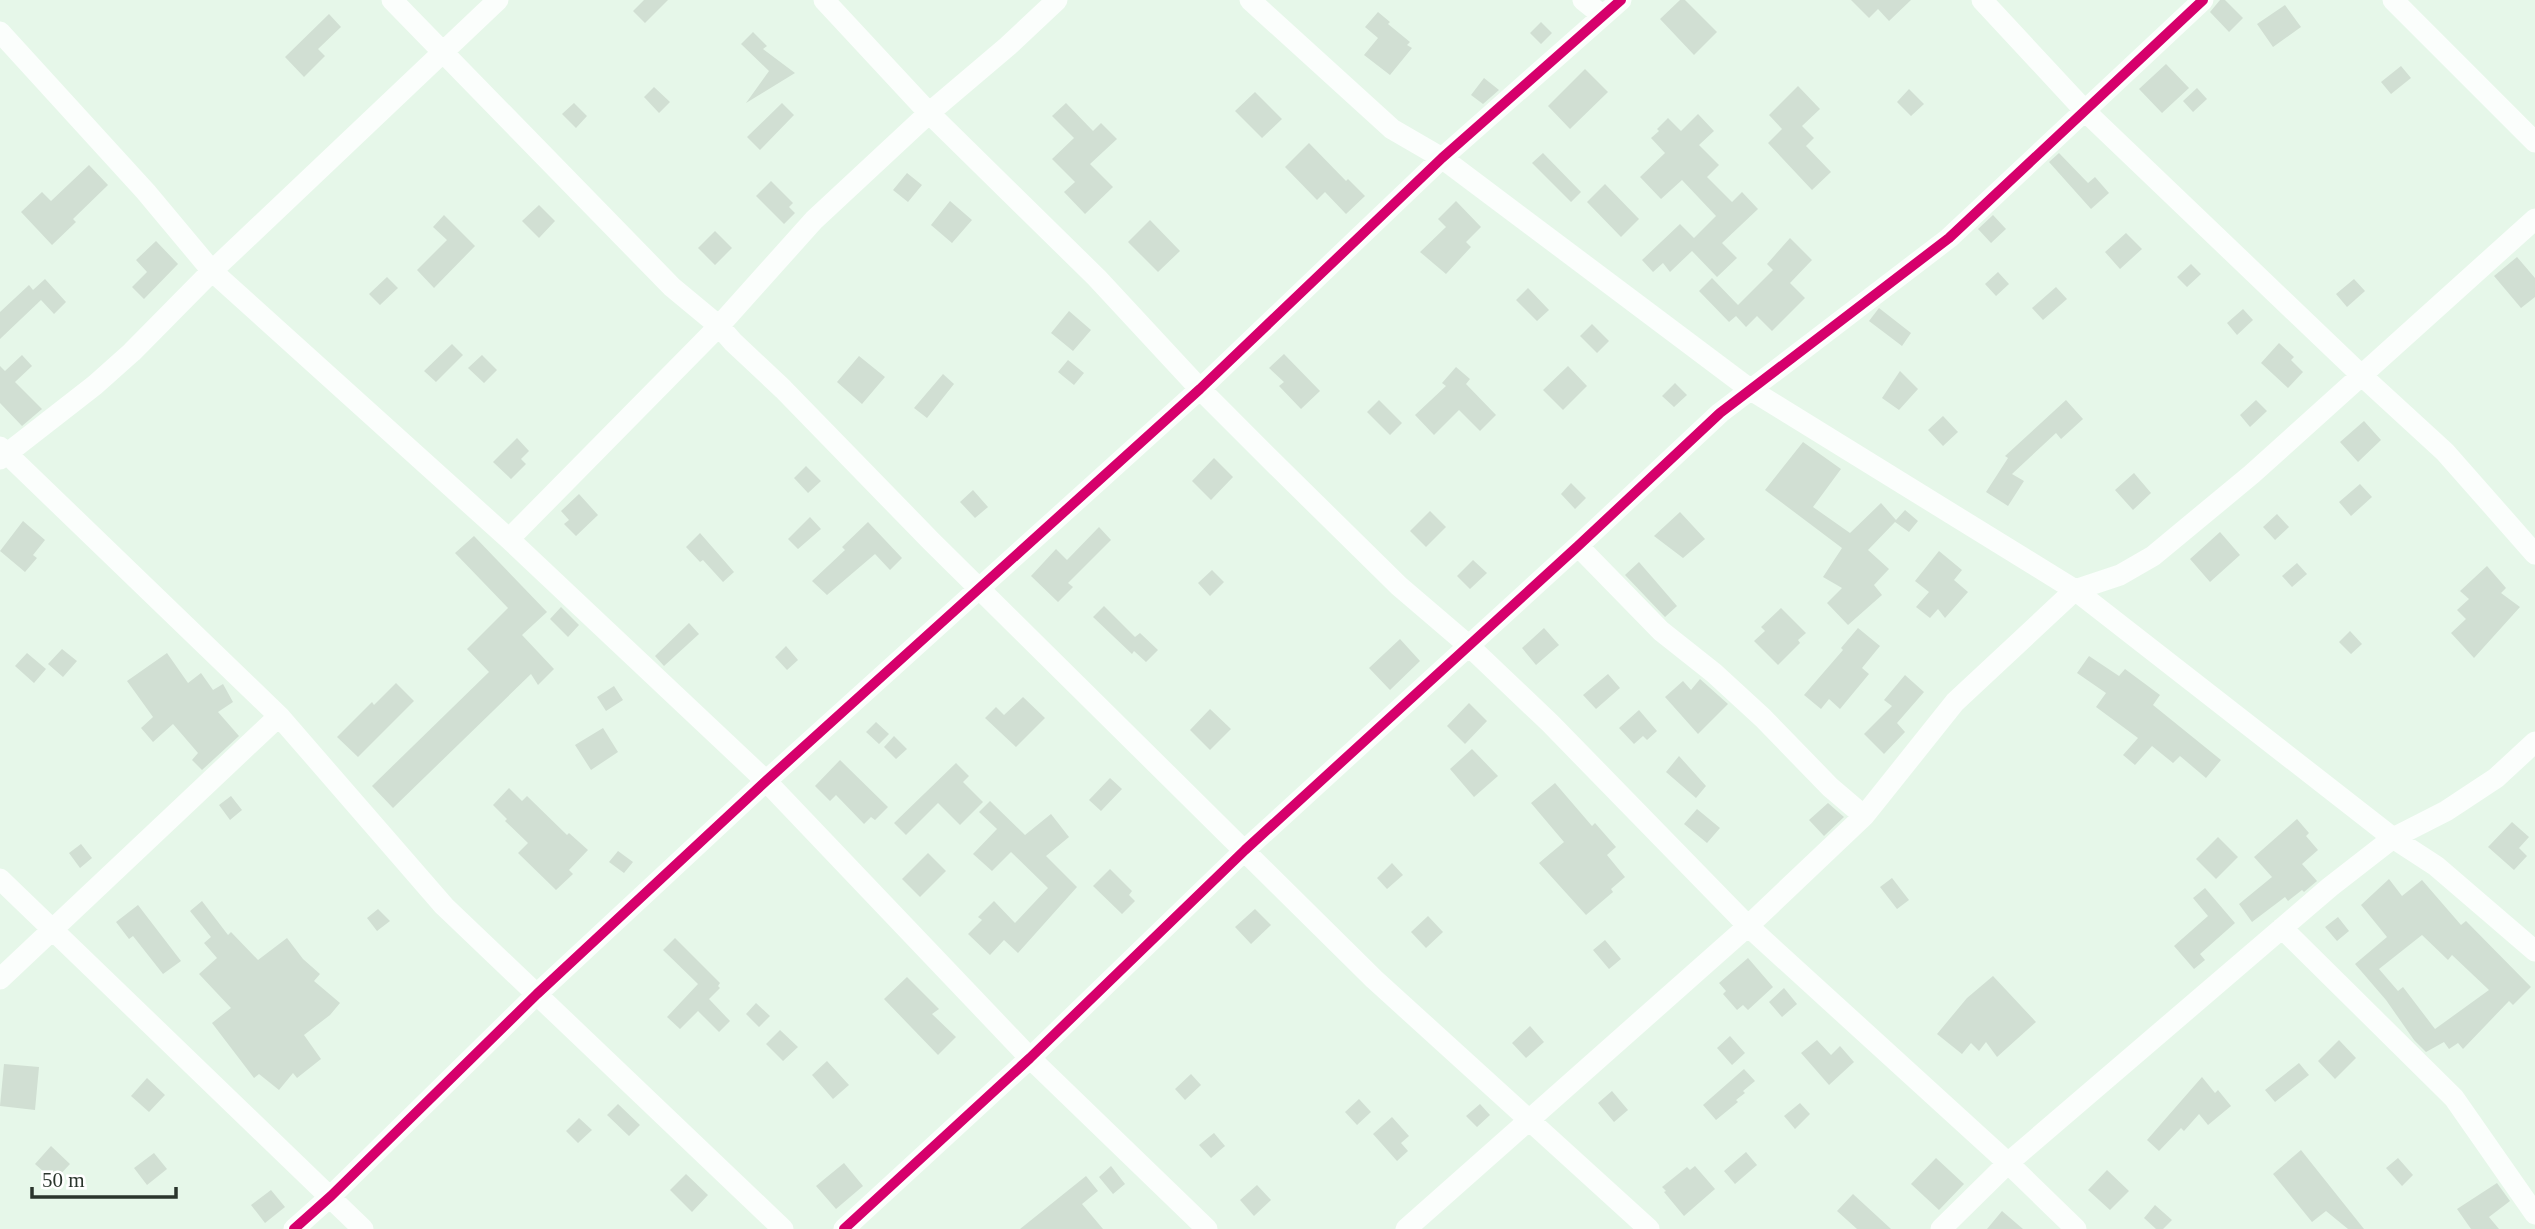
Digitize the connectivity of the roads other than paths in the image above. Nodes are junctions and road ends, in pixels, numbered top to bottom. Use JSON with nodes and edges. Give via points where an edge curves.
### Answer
{"nodes":[{"id":1,"x":392,"y":0,"type":"edge"},
{"id":2,"x":498,"y":0,"type":"edge"},
{"id":3,"x":824,"y":0,"type":"edge"},
{"id":4,"x":1057,"y":0,"type":"edge"},
{"id":5,"x":1250,"y":0,"type":"edge"},
{"id":6,"x":1583,"y":0,"type":"edge"},
{"id":7,"x":1620,"y":0,"type":"edge"},
{"id":8,"x":1982,"y":0,"type":"edge"},
{"id":9,"x":2203,"y":0,"type":"edge"},
{"id":10,"x":2393,"y":0,"type":"edge"},
{"id":11,"x":1602,"y":16,"type":"junction"},
{"id":12,"x":0,"y":32,"type":"edge"},
{"id":13,"x":442,"y":52,"type":"junction"},
{"id":14,"x":2086,"y":112,"type":"junction"},
{"id":15,"x":929,"y":113,"type":"junction"},
{"id":16,"x":2535,"y":142,"type":"edge"},
{"id":17,"x":1442,"y":158,"type":"junction"},
{"id":18,"x":2535,"y":219,"type":"edge"},
{"id":19,"x":212,"y":271,"type":"junction"},
{"id":20,"x":719,"y":326,"type":"junction"},
{"id":21,"x":2360,"y":374,"type":"junction"},
{"id":22,"x":1200,"y":389,"type":"junction"},
{"id":23,"x":1751,"y":390,"type":"junction"},
{"id":24,"x":2,"y":453,"type":"edge"},
{"id":25,"x":509,"y":540,"type":"junction"},
{"id":26,"x":1578,"y":547,"type":"junction"},
{"id":27,"x":2535,"y":554,"type":"edge"},
{"id":28,"x":979,"y":588,"type":"junction"},
{"id":29,"x":2075,"y":590,"type":"junction"},
{"id":30,"x":1468,"y":645,"type":"junction"},
{"id":31,"x":279,"y":716,"type":"junction"},
{"id":32,"x":2535,"y":742,"type":"edge"},
{"id":33,"x":766,"y":781,"type":"junction"},
{"id":34,"x":1864,"y":816,"type":"junction"},
{"id":35,"x":2393,"y":838,"type":"junction"},
{"id":36,"x":1245,"y":850,"type":"junction"},
{"id":37,"x":0,"y":879,"type":"edge"},
{"id":38,"x":1748,"y":926,"type":"junction"},
{"id":39,"x":2282,"y":928,"type":"junction"},
{"id":40,"x":53,"y":930,"type":"junction"},
{"id":41,"x":2535,"y":951,"type":"edge"},
{"id":42,"x":0,"y":979,"type":"edge"},
{"id":43,"x":537,"y":994,"type":"junction"},
{"id":44,"x":1030,"y":1058,"type":"junction"},
{"id":45,"x":1531,"y":1120,"type":"junction"},
{"id":46,"x":2008,"y":1163,"type":"junction"},
{"id":47,"x":331,"y":1196,"type":"junction"},
{"id":48,"x":2535,"y":1214,"type":"edge"},
{"id":49,"x":294,"y":1229,"type":"edge"},
{"id":50,"x":363,"y":1229,"type":"edge"},
{"id":51,"x":783,"y":1229,"type":"edge"},
{"id":52,"x":844,"y":1229,"type":"edge"},
{"id":53,"x":1207,"y":1229,"type":"edge"},
{"id":54,"x":1406,"y":1229,"type":"edge"},
{"id":55,"x":1649,"y":1229,"type":"edge"},
{"id":56,"x":1941,"y":1229,"type":"edge"},
{"id":57,"x":2076,"y":1229,"type":"edge"}],
"edges":[{"from":1,"to":13,"type":"street"},
{"from":2,"to":13,"type":"street"},
{"from":3,"to":15,"type":"street"},
{"from":4,"to":15,"type":"street"},
{"from":5,"to":17,"type":"street","via":[[1392,129]]},
{"from":6,"to":11,"type":"street"},
{"from":7,"to":11,"type":"street"},
{"from":8,"to":14,"type":"street"},
{"from":9,"to":14,"type":"street"},
{"from":10,"to":16,"type":"street"},
{"from":11,"to":17,"type":"street"},
{"from":12,"to":19,"type":"street"},
{"from":13,"to":19,"type":"street"},
{"from":13,"to":20,"type":"street","via":[[672,287]]},
{"from":14,"to":21,"type":"street"},
{"from":14,"to":23,"type":"street","via":[[1949,238]]},
{"from":15,"to":20,"type":"street","via":[[814,220]]},
{"from":15,"to":22,"type":"street","via":[[1097,278]]},
{"from":17,"to":22,"type":"street"},
{"from":17,"to":23,"type":"street"},
{"from":18,"to":21,"type":"street"},
{"from":19,"to":24,"type":"street","via":[[95,385]]},
{"from":19,"to":25,"type":"street"},
{"from":20,"to":25,"type":"street"},
{"from":20,"to":28,"type":"street"},
{"from":21,"to":27,"type":"street","via":[[2445,452]]},
{"from":21,"to":29,"type":"street","via":[[2252,474],[2153,556],[2120,575]]},
{"from":22,"to":28,"type":"street"},
{"from":22,"to":30,"type":"street","via":[[1399,586]]},
{"from":23,"to":26,"type":"street","via":[[1720,413]]},
{"from":23,"to":29,"type":"street"},
{"from":24,"to":31,"type":"street"},
{"from":25,"to":33,"type":"street"},
{"from":26,"to":30,"type":"street"},
{"from":26,"to":34,"type":"street","via":[[1661,631],[1714,673]]},
{"from":28,"to":33,"type":"street"},
{"from":28,"to":36,"type":"street"},
{"from":29,"to":34,"type":"street","via":[[1955,702]]},
{"from":29,"to":35,"type":"street"},
{"from":30,"to":36,"type":"street"},
{"from":30,"to":38,"type":"street"},
{"from":31,"to":40,"type":"street"},
{"from":31,"to":43,"type":"street","via":[[444,906]]},
{"from":32,"to":35,"type":"street","via":[[2496,778]]},
{"from":33,"to":43,"type":"street"},
{"from":33,"to":44,"type":"street"},
{"from":34,"to":38,"type":"street"},
{"from":35,"to":39,"type":"street"},
{"from":35,"to":41,"type":"street","via":[[2436,866]]},
{"from":36,"to":44,"type":"street"},
{"from":36,"to":45,"type":"street","via":[[1374,979]]},
{"from":37,"to":40,"type":"street"},
{"from":38,"to":45,"type":"street"},
{"from":38,"to":46,"type":"street"},
{"from":39,"to":46,"type":"street"},
{"from":39,"to":48,"type":"street","via":[[2454,1098]]},
{"from":40,"to":42,"type":"street"},
{"from":40,"to":47,"type":"street"},
{"from":43,"to":47,"type":"street"},
{"from":43,"to":51,"type":"street"},
{"from":44,"to":52,"type":"street"},
{"from":44,"to":53,"type":"street"},
{"from":45,"to":54,"type":"street"},
{"from":45,"to":55,"type":"street"},
{"from":46,"to":56,"type":"street"},
{"from":46,"to":57,"type":"street"},
{"from":47,"to":49,"type":"street"},
{"from":47,"to":50,"type":"street"}]}
